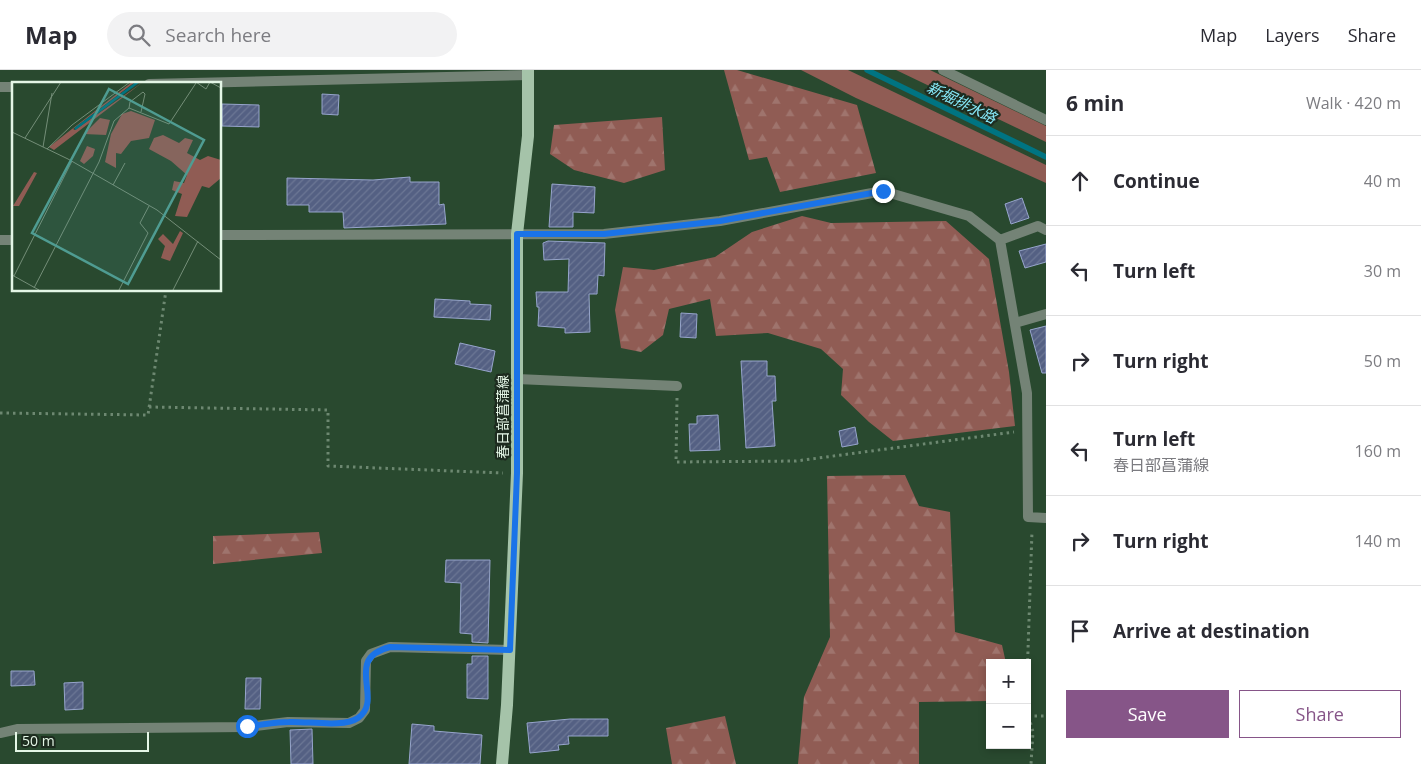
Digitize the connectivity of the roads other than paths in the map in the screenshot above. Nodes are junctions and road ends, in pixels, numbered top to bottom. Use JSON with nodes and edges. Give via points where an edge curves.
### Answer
{"nodes":[{"id":1,"x":943,"y":70,"type":"edge"},
{"id":2,"x":528,"y":73,"type":"edge"},
{"id":3,"x":218,"y":82,"type":"edge"},
{"id":4,"x":1046,"y":120,"type":"edge"},
{"id":5,"x":1046,"y":230,"type":"edge"},
{"id":6,"x":517,"y":234,"type":"junction"},
{"id":7,"x":221,"y":235,"type":"edge"},
{"id":8,"x":1000,"y":240,"type":"junction"},
{"id":9,"x":1046,"y":314,"type":"edge"},
{"id":10,"x":1015,"y":323,"type":"junction"},
{"id":11,"x":517,"y":379,"type":"junction"},
{"id":12,"x":677,"y":386,"type":"road end"},
{"id":13,"x":1046,"y":518,"type":"edge"},
{"id":14,"x":510,"y":650,"type":"junction"},
{"id":15,"x":0,"y":733,"type":"edge"},
{"id":16,"x":502,"y":764,"type":"edge"}],
"edges":[{"from":1,"to":4,"type":"street"},
{"from":2,"to":3,"type":"street"},
{"from":2,"to":6,"type":"main road","name":"春日部菖蒲線","via":[[528,136]]},
{"from":5,"to":8,"type":"street","via":[[1038,226]]},
{"from":6,"to":7,"type":"street"},
{"from":6,"to":8,"type":"street","via":[[604,234],[720,221],[883,191],[969,216]]},
{"from":6,"to":11,"type":"main road","name":"春日部菖蒲線"},
{"from":8,"to":10,"type":"street"},
{"from":9,"to":10,"type":"street"},
{"from":10,"to":13,"type":"street","via":[[1027,393],[1028,517]]},
{"from":11,"to":12,"type":"street"},
{"from":11,"to":14,"type":"main road","name":"春日部菖蒲線"},
{"from":14,"to":15,"type":"street","via":[[380,649],[366,662],[365,710],[349,723],[18,729]]},
{"from":14,"to":16,"type":"main road","name":"春日部菖蒲線"}]}
